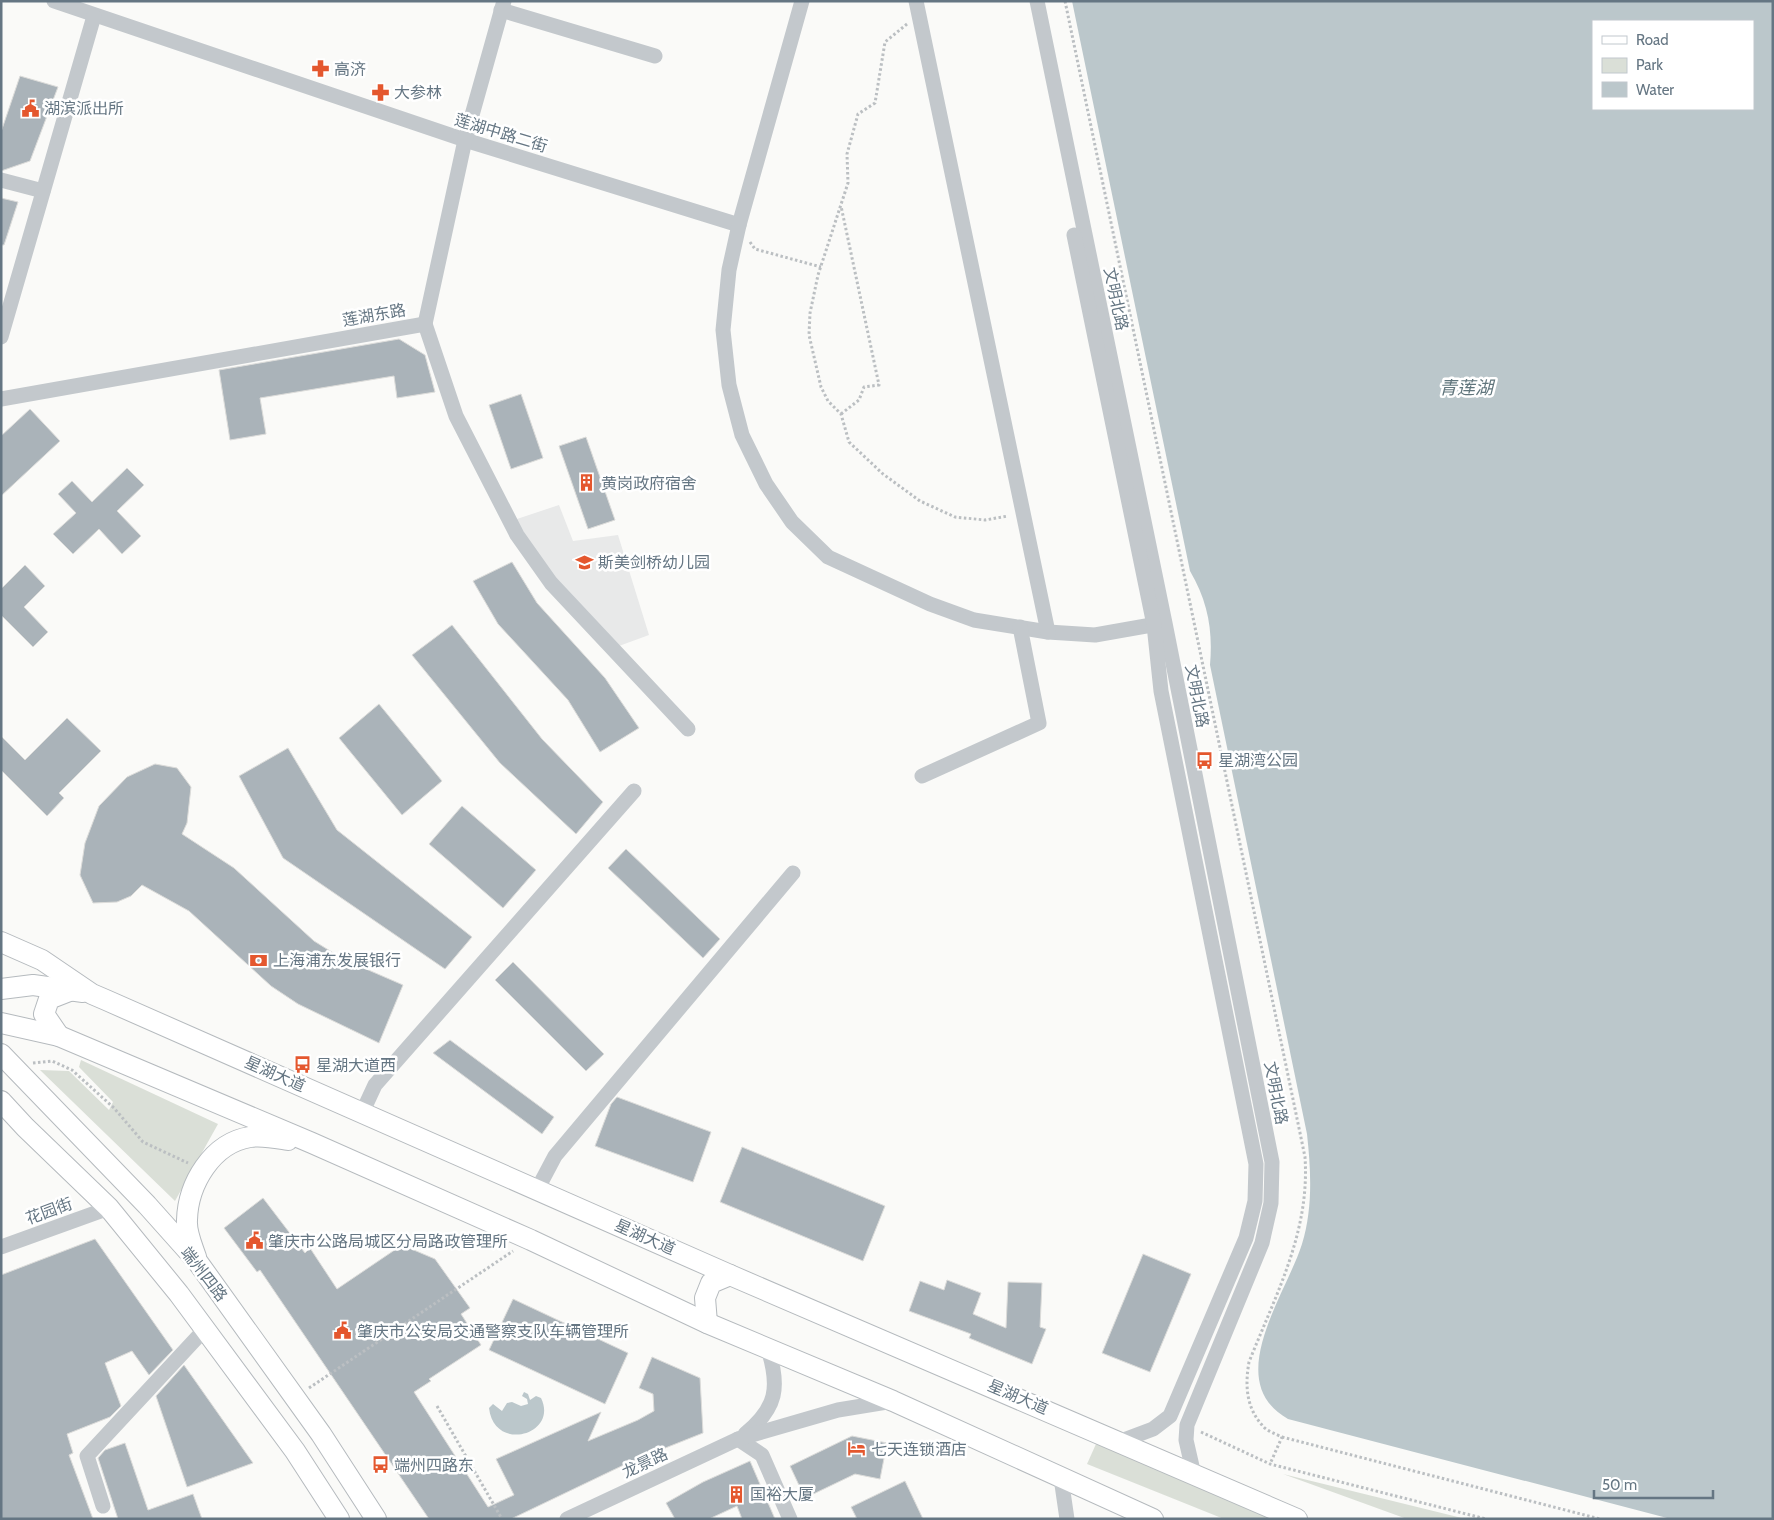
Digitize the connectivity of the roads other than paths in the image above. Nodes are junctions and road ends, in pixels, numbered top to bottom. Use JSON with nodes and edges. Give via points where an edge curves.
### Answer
{"nodes":[{"id":1,"x":54,"y":1,"type":"edge"},
{"id":2,"x":802,"y":1,"type":"edge"},
{"id":3,"x":1026,"y":1,"type":"edge"},
{"id":4,"x":1037,"y":1,"type":"edge"},
{"id":5,"x":502,"y":5,"type":"edge"},
{"id":6,"x":918,"y":8,"type":"edge"},
{"id":7,"x":94,"y":16,"type":"junction"},
{"id":8,"x":655,"y":56,"type":"dead end"},
{"id":9,"x":465,"y":140,"type":"junction"},
{"id":10,"x":1,"y":180,"type":"edge"},
{"id":11,"x":43,"y":191,"type":"junction"},
{"id":12,"x":739,"y":225,"type":"junction"},
{"id":13,"x":425,"y":324,"type":"junction"},
{"id":14,"x":1,"y":336,"type":"edge"},
{"id":15,"x":1,"y":399,"type":"edge"},
{"id":16,"x":1160,"y":624,"type":"junction"},
{"id":17,"x":1020,"y":627,"type":"junction"},
{"id":18,"x":1048,"y":632,"type":"junction"},
{"id":19,"x":688,"y":729,"type":"dead end"},
{"id":20,"x":922,"y":776,"type":"dead end"},
{"id":21,"x":634,"y":791,"type":"dead end"},
{"id":22,"x":793,"y":873,"type":"dead end"},
{"id":23,"x":1,"y":942,"type":"edge"},
{"id":24,"x":1,"y":989,"type":"edge"},
{"id":25,"x":72,"y":990,"type":"junction"},
{"id":26,"x":92,"y":994,"type":"junction"},
{"id":27,"x":1,"y":1024,"type":"edge"},
{"id":28,"x":59,"y":1036,"type":"junction"},
{"id":29,"x":6,"y":1060,"type":"edge"},
{"id":30,"x":1,"y":1101,"type":"edge"},
{"id":31,"x":1,"y":1112,"type":"edge"},
{"id":32,"x":362,"y":1113,"type":"junction"},
{"id":33,"x":25,"y":1127,"type":"junction"},
{"id":34,"x":86,"y":1142,"type":"junction"},
{"id":35,"x":312,"y":1143,"type":"junction"},
{"id":36,"x":64,"y":1164,"type":"junction"},
{"id":37,"x":537,"y":1190,"type":"junction"},
{"id":38,"x":109,"y":1208,"type":"junction"},
{"id":39,"x":1,"y":1247,"type":"edge"},
{"id":40,"x":197,"y":1261,"type":"junction"},
{"id":41,"x":730,"y":1275,"type":"junction"},
{"id":42,"x":707,"y":1323,"type":"junction"},
{"id":43,"x":205,"y":1329,"type":"junction"},
{"id":44,"x":768,"y":1349,"type":"junction"},
{"id":45,"x":893,"y":1401,"type":"junction"},
{"id":46,"x":738,"y":1439,"type":"junction"},
{"id":47,"x":1121,"y":1441,"type":"junction"},
{"id":48,"x":1194,"y":1475,"type":"junction"},
{"id":49,"x":1061,"y":1478,"type":"junction"},
{"id":50,"x":103,"y":1506,"type":"dead end"},
{"id":51,"x":338,"y":1519,"type":"edge"},
{"id":52,"x":376,"y":1519,"type":"edge"},
{"id":53,"x":567,"y":1519,"type":"edge"},
{"id":54,"x":790,"y":1519,"type":"edge"},
{"id":55,"x":1067,"y":1519,"type":"edge"},
{"id":56,"x":1153,"y":1519,"type":"edge"},
{"id":57,"x":1297,"y":1519,"type":"edge"}],
"edges":[{"from":1,"to":7,"type":"street","name":"莲湖中路二街"},
{"from":2,"to":12,"type":"street"},
{"from":3,"to":16,"type":"street","name":"文明北路"},
{"from":4,"to":16,"type":"street","name":"文明北路"},
{"from":5,"to":8,"type":"street"},
{"from":5,"to":9,"type":"street","name":"莲湖东路"},
{"from":6,"to":18,"type":"street"},
{"from":7,"to":9,"type":"street","name":"莲湖中路二街"},
{"from":7,"to":11,"type":"street"},
{"from":9,"to":12,"type":"street","name":"莲湖中路二街"},
{"from":9,"to":13,"type":"street","name":"莲湖东路"},
{"from":10,"to":11,"type":"street"},
{"from":11,"to":14,"type":"street"},
{"from":12,"to":17,"type":"street","via":[[729,270],[723,330],[728,385],[742,435],[766,484],[792,522],[828,556],[880,582],[974,620]]},
{"from":13,"to":15,"type":"street","name":"莲湖东路"},
{"from":13,"to":19,"type":"street","via":[[456,416],[517,535],[551,583]]},
{"from":16,"to":18,"type":"street","via":[[1095,635]]},
{"from":16,"to":47,"type":"street","name":"文明北路","via":[[1161,691],[1256,1164],[1255,1201],[1246,1238],[1170,1416],[1153,1429]]},
{"from":16,"to":48,"type":"street","name":"文明北路","via":[[1272,1162],[1272,1203],[1262,1243],[1187,1425],[1186,1440]]},
{"from":17,"to":18,"type":"street"},
{"from":17,"to":20,"type":"street","via":[[1039,723]]},
{"from":21,"to":32,"type":"street","via":[[375,1085]]},
{"from":22,"to":37,"type":"street","via":[[555,1156]]},
{"from":23,"to":26,"type":"main road","name":"星湖大道","via":[[42,960]]},
{"from":24,"to":25,"type":"main road","via":[[33,985]]},
{"from":25,"to":26,"type":"main road"},
{"from":25,"to":28,"type":"main road","via":[[49,999],[44,1014]]},
{"from":26,"to":32,"type":"main road","name":"星湖大道"},
{"from":27,"to":28,"type":"main road"},
{"from":28,"to":35,"type":"main road"},
{"from":29,"to":34,"type":"main road","name":"端州四路"},
{"from":30,"to":33,"type":"main road","name":"端州四路"},
{"from":31,"to":33,"type":"street"},
{"from":32,"to":37,"type":"main road","name":"星湖大道"},
{"from":33,"to":36,"type":"main road","name":"端州四路"},
{"from":34,"to":36,"type":"main road"},
{"from":34,"to":40,"type":"main road","name":"端州四路"},
{"from":35,"to":40,"type":"main road","via":[[249,1137],[211,1158],[195,1184],[187,1220]]},
{"from":35,"to":42,"type":"main road"},
{"from":36,"to":38,"type":"main road","name":"端州四路"},
{"from":37,"to":41,"type":"main road","name":"星湖大道"},
{"from":38,"to":39,"type":"street","name":"花园街"},
{"from":38,"to":43,"type":"main road","name":"端州四路"},
{"from":40,"to":52,"type":"main road","name":"端州四路"},
{"from":41,"to":42,"type":"main road","via":[[711,1283],[705,1298]]},
{"from":41,"to":47,"type":"main road","name":"星湖大道"},
{"from":42,"to":44,"type":"main road"},
{"from":43,"to":50,"type":"street","via":[[88,1456]]},
{"from":43,"to":51,"type":"main road","name":"端州四路","via":[[294,1451]]},
{"from":44,"to":45,"type":"main road"},
{"from":44,"to":46,"type":"street","via":[[774,1369],[772,1404],[761,1421]]},
{"from":45,"to":46,"type":"street","via":[[838,1410]]},
{"from":45,"to":49,"type":"main road"},
{"from":46,"to":53,"type":"street","name":"龙景路"},
{"from":46,"to":54,"type":"street","via":[[762,1455]]},
{"from":47,"to":48,"type":"main road","name":"星湖大道"},
{"from":48,"to":57,"type":"main road","name":"星湖大道"},
{"from":49,"to":55,"type":"street"},
{"from":49,"to":56,"type":"main road"}]}
